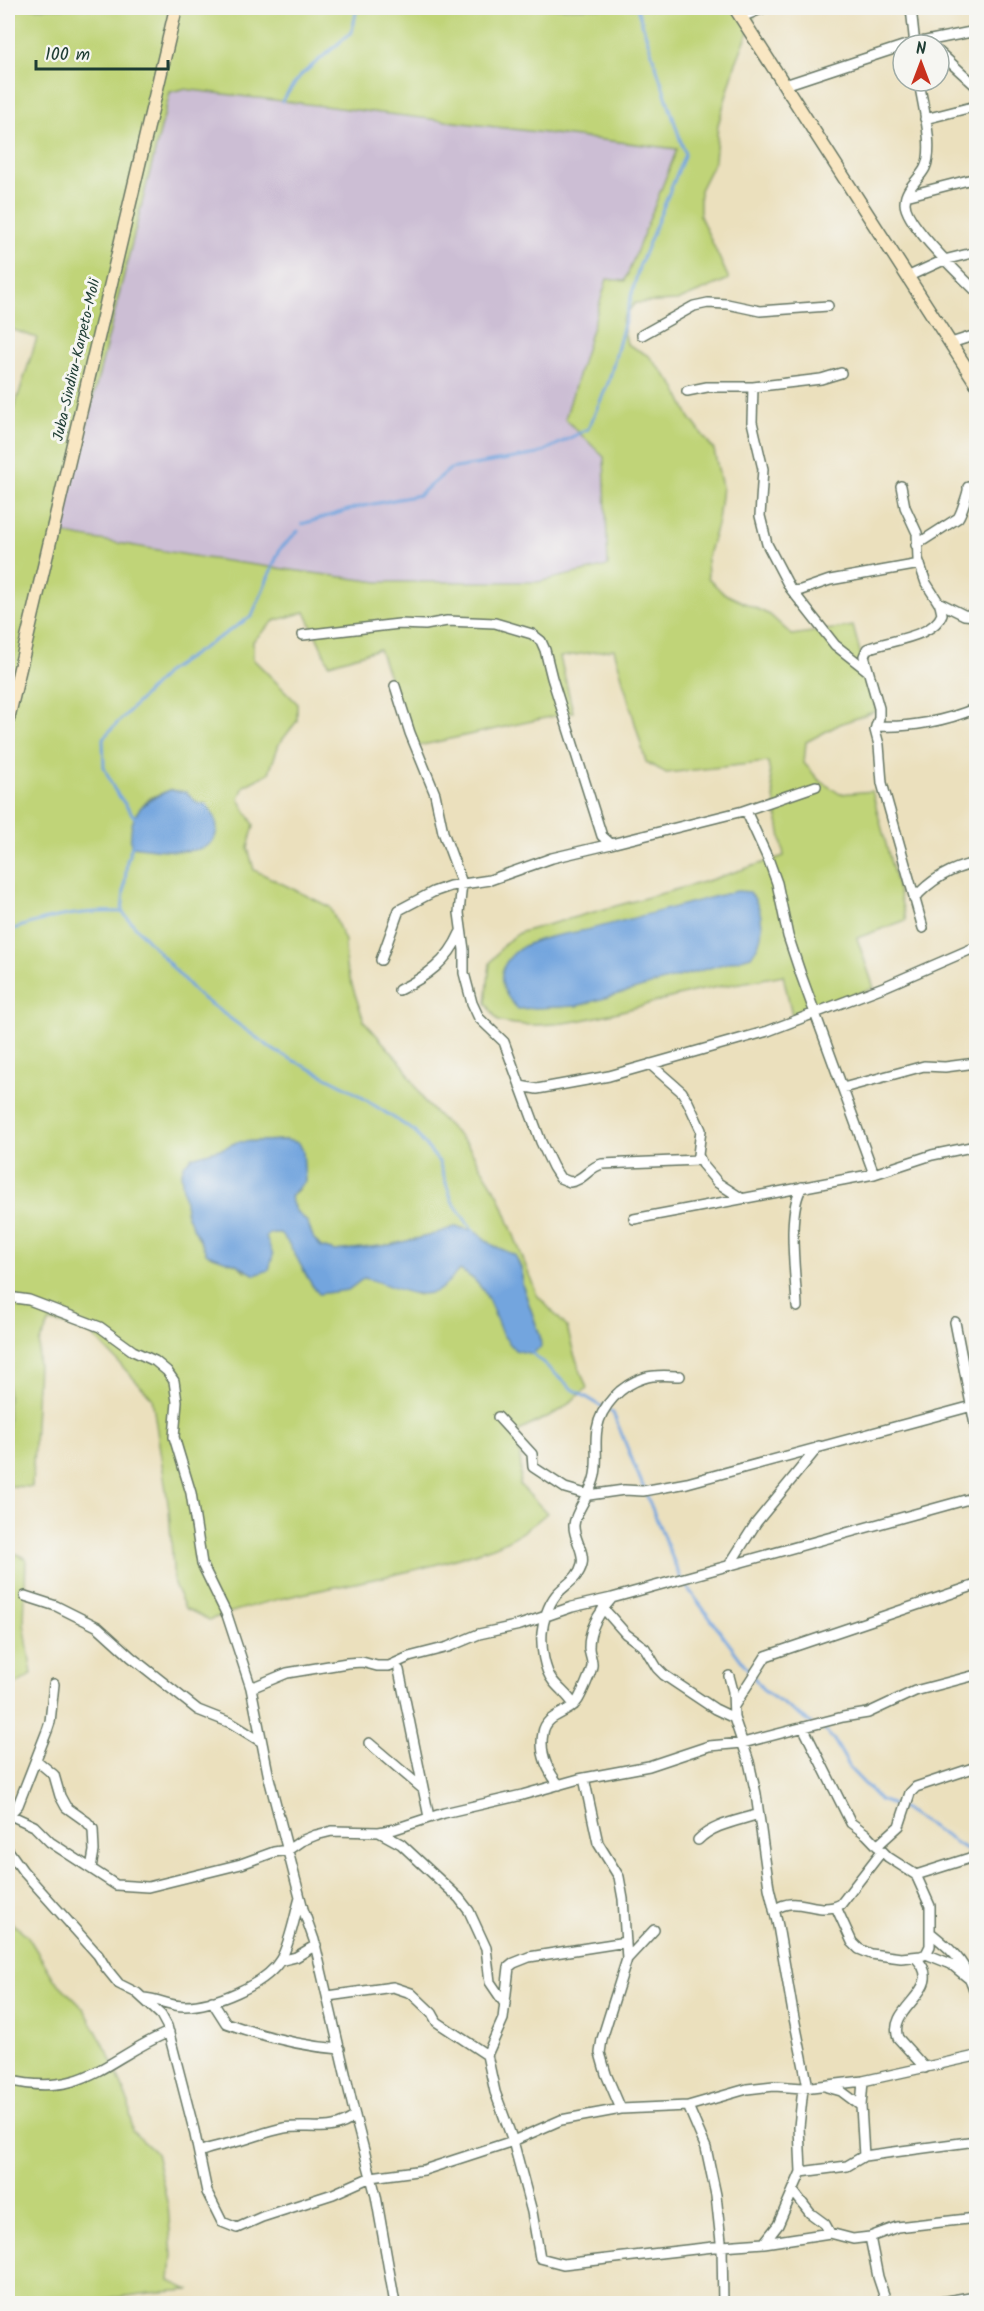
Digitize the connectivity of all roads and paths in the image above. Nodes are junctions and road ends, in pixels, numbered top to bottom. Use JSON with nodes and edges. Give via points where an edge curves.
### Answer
{"nodes":[{"id":1,"x":176,"y":8,"type":"edge"},
{"id":2,"x":764,"y":8,"type":"edge"},
{"id":3,"x":911,"y":8,"type":"edge"},
{"id":4,"x":738,"y":12,"type":"edge"},
{"id":5,"x":976,"y":31,"type":"edge"},
{"id":6,"x":910,"y":33,"type":"edge"},
{"id":7,"x":951,"y":37,"type":"edge"},
{"id":8,"x":891,"y":51,"type":"edge"},
{"id":9,"x":951,"y":63,"type":"edge"},
{"id":10,"x":785,"y":85,"type":"junction"},
{"id":11,"x":976,"y":86,"type":"edge"},
{"id":12,"x":921,"y":93,"type":"edge"},
{"id":13,"x":976,"y":106,"type":"edge"},
{"id":14,"x":925,"y":119,"type":"junction"},
{"id":15,"x":976,"y":177,"type":"edge"},
{"id":16,"x":906,"y":196,"type":"junction"},
{"id":17,"x":976,"y":252,"type":"edge"},
{"id":18,"x":944,"y":260,"type":"junction"},
{"id":19,"x":908,"y":277,"type":"junction"},
{"id":20,"x":976,"y":291,"type":"edge"},
{"id":21,"x":828,"y":306,"type":"dead end"},
{"id":22,"x":642,"y":335,"type":"dead end"},
{"id":23,"x":976,"y":335,"type":"edge"},
{"id":24,"x":951,"y":343,"type":"junction"},
{"id":25,"x":841,"y":373,"type":"dead end"},
{"id":26,"x":976,"y":383,"type":"edge"},
{"id":27,"x":753,"y":387,"type":"junction"},
{"id":28,"x":687,"y":391,"type":"dead end"},
{"id":29,"x":901,"y":486,"type":"dead end"},
{"id":30,"x":968,"y":487,"type":"dead end"},
{"id":31,"x":916,"y":545,"type":"junction"},
{"id":32,"x":920,"y":564,"type":"junction"},
{"id":33,"x":793,"y":591,"type":"junction"},
{"id":34,"x":938,"y":602,"type":"junction"},
{"id":35,"x":964,"y":615,"type":"junction"},
{"id":36,"x":976,"y":616,"type":"edge"},
{"id":37,"x":938,"y":622,"type":"junction"},
{"id":38,"x":303,"y":635,"type":"dead end"},
{"id":39,"x":868,"y":671,"type":"junction"},
{"id":40,"x":395,"y":686,"type":"dead end"},
{"id":41,"x":976,"y":708,"type":"edge"},
{"id":42,"x":8,"y":719,"type":"edge"},
{"id":43,"x":876,"y":726,"type":"junction"},
{"id":44,"x":816,"y":786,"type":"dead end"},
{"id":45,"x":743,"y":811,"type":"junction"},
{"id":46,"x":611,"y":844,"type":"junction"},
{"id":47,"x":976,"y":863,"type":"edge"},
{"id":48,"x":462,"y":883,"type":"junction"},
{"id":49,"x":914,"y":899,"type":"junction"},
{"id":50,"x":923,"y":927,"type":"dead end"},
{"id":51,"x":461,"y":930,"type":"junction"},
{"id":52,"x":976,"y":947,"type":"edge"},
{"id":53,"x":381,"y":960,"type":"dead end"},
{"id":54,"x":399,"y":990,"type":"dead end"},
{"id":55,"x":816,"y":1013,"type":"junction"},
{"id":56,"x":976,"y":1063,"type":"edge"},
{"id":57,"x":650,"y":1064,"type":"junction"},
{"id":58,"x":520,"y":1086,"type":"junction"},
{"id":59,"x":843,"y":1088,"type":"junction"},
{"id":60,"x":976,"y":1146,"type":"edge"},
{"id":61,"x":699,"y":1160,"type":"junction"},
{"id":62,"x":874,"y":1174,"type":"junction"},
{"id":63,"x":802,"y":1187,"type":"junction"},
{"id":64,"x":741,"y":1198,"type":"junction"},
{"id":65,"x":634,"y":1219,"type":"dead end"},
{"id":66,"x":8,"y":1297,"type":"edge"},
{"id":67,"x":797,"y":1307,"type":"dead end"},
{"id":68,"x":955,"y":1322,"type":"dead end"},
{"id":69,"x":680,"y":1376,"type":"dead end"},
{"id":70,"x":974,"y":1406,"type":"edge"},
{"id":71,"x":498,"y":1417,"type":"dead end"},
{"id":72,"x":976,"y":1430,"type":"edge"},
{"id":73,"x":819,"y":1446,"type":"junction"},
{"id":74,"x":589,"y":1495,"type":"junction"},
{"id":75,"x":976,"y":1497,"type":"edge"},
{"id":76,"x":730,"y":1564,"type":"junction"},
{"id":77,"x":976,"y":1585,"type":"edge"},
{"id":78,"x":25,"y":1596,"type":"dead end"},
{"id":79,"x":612,"y":1598,"type":"junction"},
{"id":80,"x":603,"y":1608,"type":"junction"},
{"id":81,"x":545,"y":1615,"type":"junction"},
{"id":82,"x":399,"y":1670,"type":"dead end"},
{"id":83,"x":976,"y":1675,"type":"edge"},
{"id":84,"x":729,"y":1676,"type":"dead end"},
{"id":85,"x":54,"y":1684,"type":"dead end"},
{"id":86,"x":250,"y":1688,"type":"junction"},
{"id":87,"x":574,"y":1705,"type":"junction"},
{"id":88,"x":734,"y":1706,"type":"junction"},
{"id":89,"x":734,"y":1718,"type":"junction"},
{"id":90,"x":803,"y":1728,"type":"junction"},
{"id":91,"x":260,"y":1742,"type":"junction"},
{"id":92,"x":369,"y":1743,"type":"dead end"},
{"id":93,"x":743,"y":1743,"type":"junction"},
{"id":94,"x":36,"y":1760,"type":"junction"},
{"id":95,"x":976,"y":1767,"type":"edge"},
{"id":96,"x":584,"y":1778,"type":"junction"},
{"id":97,"x":558,"y":1785,"type":"junction"},
{"id":98,"x":423,"y":1789,"type":"junction"},
{"id":99,"x":9,"y":1814,"type":"edge"},
{"id":100,"x":759,"y":1814,"type":"junction"},
{"id":101,"x":429,"y":1817,"type":"junction"},
{"id":102,"x":379,"y":1832,"type":"junction"},
{"id":103,"x":698,"y":1840,"type":"dead end"},
{"id":104,"x":880,"y":1848,"type":"junction"},
{"id":105,"x":8,"y":1850,"type":"edge"},
{"id":106,"x":288,"y":1850,"type":"junction"},
{"id":107,"x":976,"y":1856,"type":"edge"},
{"id":108,"x":91,"y":1868,"type":"junction"},
{"id":109,"x":916,"y":1875,"type":"junction"},
{"id":110,"x":300,"y":1897,"type":"junction"},
{"id":111,"x":836,"y":1907,"type":"junction"},
{"id":112,"x":774,"y":1910,"type":"junction"},
{"id":113,"x":654,"y":1930,"type":"dead end"},
{"id":114,"x":932,"y":1934,"type":"junction"},
{"id":115,"x":626,"y":1942,"type":"junction"},
{"id":116,"x":316,"y":1946,"type":"junction"},
{"id":117,"x":926,"y":1954,"type":"junction"},
{"id":118,"x":915,"y":1957,"type":"junction"},
{"id":119,"x":627,"y":1959,"type":"junction"},
{"id":120,"x":280,"y":1961,"type":"junction"},
{"id":121,"x":972,"y":1981,"type":"junction"},
{"id":122,"x":328,"y":1996,"type":"junction"},
{"id":123,"x":976,"y":1996,"type":"edge"},
{"id":124,"x":144,"y":1998,"type":"junction"},
{"id":125,"x":212,"y":2001,"type":"junction"},
{"id":126,"x":505,"y":2004,"type":"junction"},
{"id":127,"x":169,"y":2032,"type":"junction"},
{"id":128,"x":340,"y":2049,"type":"junction"},
{"id":129,"x":487,"y":2055,"type":"junction"},
{"id":130,"x":976,"y":2055,"type":"edge"},
{"id":131,"x":925,"y":2068,"type":"junction"},
{"id":132,"x":8,"y":2080,"type":"edge"},
{"id":133,"x":862,"y":2081,"type":"junction"},
{"id":134,"x":822,"y":2086,"type":"junction"},
{"id":135,"x":806,"y":2087,"type":"junction"},
{"id":136,"x":688,"y":2106,"type":"junction"},
{"id":137,"x":861,"y":2106,"type":"junction"},
{"id":138,"x":621,"y":2109,"type":"junction"},
{"id":139,"x":355,"y":2116,"type":"junction"},
{"id":140,"x":513,"y":2141,"type":"junction"},
{"id":141,"x":976,"y":2141,"type":"edge"},
{"id":142,"x":199,"y":2152,"type":"junction"},
{"id":143,"x":864,"y":2156,"type":"junction"},
{"id":144,"x":801,"y":2172,"type":"junction"},
{"id":145,"x":371,"y":2177,"type":"junction"},
{"id":146,"x":793,"y":2191,"type":"junction"},
{"id":147,"x":976,"y":2218,"type":"edge"},
{"id":148,"x":830,"y":2233,"type":"junction"},
{"id":149,"x":870,"y":2237,"type":"junction"},
{"id":150,"x":764,"y":2243,"type":"junction"},
{"id":151,"x":722,"y":2246,"type":"junction"},
{"id":152,"x":976,"y":2296,"type":"edge"},
{"id":153,"x":395,"y":2304,"type":"edge"},
{"id":154,"x":723,"y":2304,"type":"edge"},
{"id":155,"x":730,"y":2304,"type":"edge"},
{"id":156,"x":887,"y":2304,"type":"edge"},
{"id":157,"x":929,"y":2304,"type":"edge"}],
"edges":[{"from":1,"to":42,"type":"main road","name":"Juba-Sindiru-Karpeto-Moli"},
{"from":2,"to":4,"type":"street"},
{"from":3,"to":6,"type":"street"},
{"from":4,"to":10,"type":"main road"},
{"from":5,"to":7,"type":"street"},
{"from":8,"to":10,"type":"street"},
{"from":9,"to":11,"type":"street"},
{"from":10,"to":19,"type":"main road"},
{"from":12,"to":14,"type":"street"},
{"from":13,"to":14,"type":"street"},
{"from":14,"to":16,"type":"street","via":[[925,168]]},
{"from":15,"to":16,"type":"street"},
{"from":16,"to":18,"type":"street","via":[[909,217]]},
{"from":17,"to":18,"type":"street"},
{"from":18,"to":19,"type":"street"},
{"from":18,"to":20,"type":"street"},
{"from":19,"to":24,"type":"main road"},
{"from":21,"to":22,"type":"street","via":[[760,311],[708,303],[694,306]]},
{"from":23,"to":24,"type":"street"},
{"from":24,"to":26,"type":"main road"},
{"from":25,"to":27,"type":"street"},
{"from":27,"to":28,"type":"street"},
{"from":27,"to":33,"type":"street","via":[[752,422],[763,469],[763,536]]},
{"from":29,"to":31,"type":"street","via":[[904,507],[917,533]]},
{"from":30,"to":31,"type":"street","via":[[958,518]]},
{"from":31,"to":32,"type":"street"},
{"from":32,"to":33,"type":"street","via":[[830,580]]},
{"from":32,"to":34,"type":"street"},
{"from":33,"to":39,"type":"street","via":[[835,645]]},
{"from":34,"to":35,"type":"street"},
{"from":34,"to":37,"type":"street","via":[[942,610]]},
{"from":35,"to":36,"type":"street"},
{"from":35,"to":37,"type":"street"},
{"from":37,"to":39,"type":"street","via":[[925,631],[867,650],[864,656]]},
{"from":38,"to":46,"type":"street","via":[[447,621],[495,623],[532,634],[545,650],[602,836]]},
{"from":39,"to":43,"type":"street","via":[[879,708]]},
{"from":40,"to":48,"type":"street","via":[[435,794],[443,832]]},
{"from":41,"to":43,"type":"street","via":[[953,717]]},
{"from":43,"to":49,"type":"street","via":[[882,783]]},
{"from":44,"to":45,"type":"street"},
{"from":45,"to":46,"type":"street"},
{"from":45,"to":55,"type":"street","via":[[751,817],[777,883],[788,936]]},
{"from":46,"to":48,"type":"street","via":[[552,858],[490,880]]},
{"from":47,"to":49,"type":"street","via":[[948,871]]},
{"from":48,"to":51,"type":"street"},
{"from":48,"to":53,"type":"street","via":[[433,892],[399,910]]},
{"from":49,"to":50,"type":"street"},
{"from":51,"to":54,"type":"street","via":[[441,963]]},
{"from":51,"to":58,"type":"street","via":[[464,978],[472,1003],[479,1018],[504,1042]]},
{"from":52,"to":55,"type":"street"},
{"from":55,"to":57,"type":"street","via":[[768,1031]]},
{"from":55,"to":59,"type":"street"},
{"from":56,"to":59,"type":"street","via":[[924,1066]]},
{"from":57,"to":58,"type":"street","via":[[537,1089]]},
{"from":57,"to":61,"type":"street","via":[[688,1102],[701,1130]]},
{"from":58,"to":61,"type":"street","via":[[553,1167],[564,1181],[575,1182],[602,1164]]},
{"from":59,"to":62,"type":"street"},
{"from":60,"to":62,"type":"street"},
{"from":61,"to":64,"type":"street","via":[[718,1183]]},
{"from":62,"to":63,"type":"street"},
{"from":63,"to":64,"type":"street"},
{"from":63,"to":67,"type":"street","via":[[796,1197],[793,1221]]},
{"from":64,"to":65,"type":"street"},
{"from":66,"to":86,"type":"street","via":[[29,1300],[99,1327],[155,1361],[174,1381],[174,1437],[190,1493],[202,1564],[227,1615]]},
{"from":68,"to":70,"type":"street"},
{"from":69,"to":74,"type":"street","via":[[645,1377],[604,1408]]},
{"from":70,"to":72,"type":"street"},
{"from":70,"to":73,"type":"street"},
{"from":71,"to":74,"type":"street","via":[[532,1454],[533,1467],[565,1488]]},
{"from":73,"to":74,"type":"street","via":[[687,1483]]},
{"from":73,"to":76,"type":"street","via":[[763,1514]]},
{"from":74,"to":81,"type":"street","via":[[573,1527],[582,1563],[575,1579],[556,1595]]},
{"from":75,"to":76,"type":"street"},
{"from":76,"to":79,"type":"street"},
{"from":77,"to":88,"type":"street","via":[[766,1656]]},
{"from":78,"to":91,"type":"street","via":[[98,1627],[198,1710],[231,1723]]},
{"from":79,"to":80,"type":"street"},
{"from":79,"to":81,"type":"street"},
{"from":80,"to":87,"type":"street","via":[[591,1633],[591,1669]]},
{"from":80,"to":89,"type":"street","via":[[645,1648],[664,1675]]},
{"from":81,"to":86,"type":"street","via":[[389,1666],[347,1663],[287,1673]]},
{"from":81,"to":87,"type":"street","via":[[542,1646],[549,1675]]},
{"from":82,"to":98,"type":"street"},
{"from":83,"to":90,"type":"street","via":[[915,1691],[868,1713]]},
{"from":84,"to":88,"type":"street"},
{"from":85,"to":94,"type":"street","via":[[50,1722]]},
{"from":86,"to":91,"type":"street"},
{"from":87,"to":97,"type":"street","via":[[547,1722],[543,1732],[545,1764]]},
{"from":88,"to":89,"type":"street"},
{"from":89,"to":93,"type":"street"},
{"from":90,"to":93,"type":"street"},
{"from":90,"to":104,"type":"street","via":[[851,1823]]},
{"from":91,"to":106,"type":"street"},
{"from":92,"to":98,"type":"street"},
{"from":93,"to":96,"type":"street","via":[[709,1746],[639,1769]]},
{"from":93,"to":100,"type":"street"},
{"from":94,"to":99,"type":"street","via":[[18,1805]]},
{"from":94,"to":108,"type":"street","via":[[54,1775],[66,1807],[93,1829]]},
{"from":95,"to":104,"type":"street","via":[[916,1787],[910,1793],[899,1826]]},
{"from":96,"to":97,"type":"street"},
{"from":96,"to":115,"type":"street","via":[[598,1843],[618,1877]]},
{"from":97,"to":101,"type":"street"},
{"from":98,"to":101,"type":"street"},
{"from":99,"to":108,"type":"street","via":[[34,1826],[50,1842]]},
{"from":100,"to":103,"type":"street","via":[[715,1828]]},
{"from":100,"to":112,"type":"street"},
{"from":101,"to":102,"type":"street"},
{"from":102,"to":106,"type":"street","via":[[332,1831]]},
{"from":102,"to":126,"type":"street","via":[[401,1844],[469,1911],[486,1948],[490,1982]]},
{"from":104,"to":109,"type":"street"},
{"from":104,"to":111,"type":"street"},
{"from":105,"to":124,"type":"street","via":[[119,1984]]},
{"from":106,"to":108,"type":"street","via":[[148,1887],[116,1885]]},
{"from":106,"to":110,"type":"street"},
{"from":107,"to":109,"type":"street"},
{"from":109,"to":114,"type":"street","via":[[930,1906]]},
{"from":110,"to":116,"type":"street"},
{"from":110,"to":120,"type":"street"},
{"from":111,"to":112,"type":"street","via":[[823,1909],[793,1902]]},
{"from":111,"to":118,"type":"street","via":[[852,1942],[860,1949],[872,1954]]},
{"from":112,"to":135,"type":"street"},
{"from":113,"to":119,"type":"street"},
{"from":114,"to":117,"type":"street"},
{"from":114,"to":121,"type":"street","via":[[959,1957]]},
{"from":115,"to":119,"type":"street"},
{"from":115,"to":126,"type":"street","via":[[514,1962],[509,1967]]},
{"from":116,"to":120,"type":"street"},
{"from":116,"to":122,"type":"street"},
{"from":117,"to":118,"type":"street"},
{"from":117,"to":121,"type":"street","via":[[951,1964]]},
{"from":118,"to":131,"type":"street","via":[[922,1964],[925,1981],[898,2018],[896,2032]]},
{"from":119,"to":138,"type":"street","via":[[600,2053]]},
{"from":120,"to":125,"type":"street","via":[[266,1976]]},
{"from":121,"to":123,"type":"street"},
{"from":122,"to":128,"type":"street"},
{"from":122,"to":129,"type":"street","via":[[393,1987],[411,1993],[437,2022]]},
{"from":124,"to":125,"type":"street","via":[[183,2006]]},
{"from":124,"to":127,"type":"street","via":[[161,2015]]},
{"from":125,"to":128,"type":"street","via":[[226,2023],[274,2038]]},
{"from":126,"to":129,"type":"street","via":[[503,2019]]},
{"from":127,"to":132,"type":"street","via":[[75,2081],[24,2085]]},
{"from":127,"to":142,"type":"street"},
{"from":128,"to":139,"type":"street"},
{"from":129,"to":140,"type":"street","via":[[495,2092]]},
{"from":130,"to":131,"type":"street"},
{"from":131,"to":133,"type":"street"},
{"from":133,"to":134,"type":"street"},
{"from":133,"to":137,"type":"street"},
{"from":134,"to":135,"type":"street"},
{"from":134,"to":137,"type":"street","via":[[841,2091]]},
{"from":135,"to":136,"type":"street","via":[[747,2089]]},
{"from":135,"to":144,"type":"street","via":[[799,2127]]},
{"from":136,"to":138,"type":"street"},
{"from":136,"to":151,"type":"street","via":[[706,2148]]},
{"from":137,"to":143,"type":"street"},
{"from":138,"to":140,"type":"street","via":[[561,2120]]},
{"from":139,"to":142,"type":"street","via":[[328,2128],[285,2128]]},
{"from":139,"to":145,"type":"street"},
{"from":140,"to":145,"type":"street","via":[[424,2170]]},
{"from":140,"to":151,"type":"street","via":[[540,2258],[563,2264]]},
{"from":141,"to":143,"type":"street"},
{"from":142,"to":145,"type":"street","via":[[207,2192],[222,2222],[237,2228]]},
{"from":143,"to":144,"type":"street","via":[[847,2166]]},
{"from":144,"to":146,"type":"street"},
{"from":145,"to":153,"type":"street"},
{"from":146,"to":148,"type":"street"},
{"from":146,"to":150,"type":"street","via":[[778,2225]]},
{"from":147,"to":149,"type":"street","via":[[897,2228]]},
{"from":148,"to":149,"type":"street","via":[[853,2239]]},
{"from":148,"to":150,"type":"street"},
{"from":149,"to":156,"type":"street"},
{"from":150,"to":151,"type":"street"},
{"from":151,"to":154,"type":"street"},
{"from":151,"to":155,"type":"street"},
{"from":152,"to":157,"type":"street"}]}
